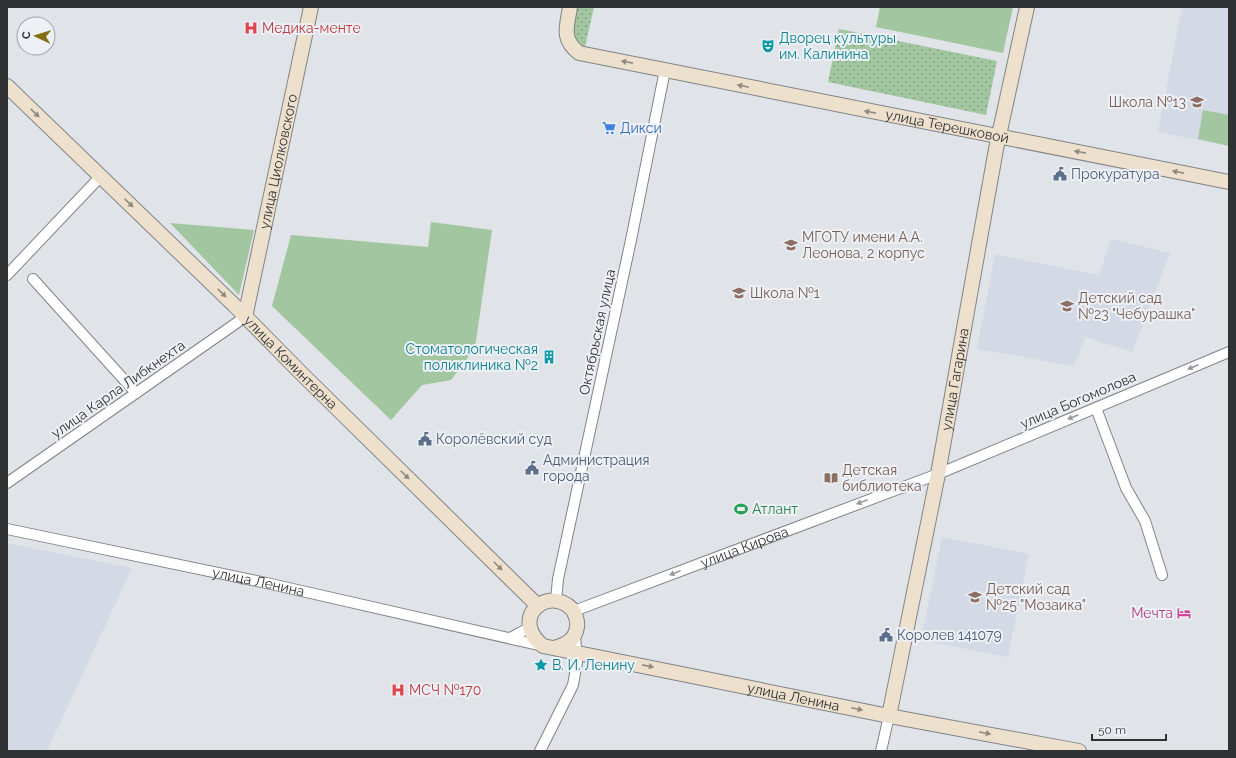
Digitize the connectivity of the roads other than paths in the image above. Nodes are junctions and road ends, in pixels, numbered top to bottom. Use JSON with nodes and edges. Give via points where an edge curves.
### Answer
{"nodes":[{"id":1,"x":312,"y":7,"type":"edge"},
{"id":2,"x":570,"y":7,"type":"edge"},
{"id":3,"x":1027,"y":7,"type":"edge"},
{"id":4,"x":665,"y":70,"type":"junction"},
{"id":5,"x":7,"y":86,"type":"edge"},
{"id":6,"x":999,"y":136,"type":"junction"},
{"id":7,"x":101,"y":176,"type":"junction"},
{"id":8,"x":1229,"y":182,"type":"edge"},
{"id":9,"x":7,"y":275,"type":"edge"},
{"id":10,"x":34,"y":280,"type":"dead end"},
{"id":11,"x":245,"y":317,"type":"junction"},
{"id":12,"x":1229,"y":352,"type":"edge"},
{"id":13,"x":136,"y":393,"type":"junction"},
{"id":14,"x":1096,"y":408,"type":"junction"},
{"id":15,"x":938,"y":474,"type":"junction"},
{"id":16,"x":7,"y":483,"type":"edge"},
{"id":17,"x":7,"y":530,"type":"edge"},
{"id":18,"x":1162,"y":575,"type":"dead end"},
{"id":19,"x":556,"y":600,"type":"junction"},
{"id":20,"x":538,"y":606,"type":"junction"},
{"id":21,"x":574,"y":611,"type":"junction"},
{"id":22,"x":529,"y":628,"type":"junction"},
{"id":23,"x":575,"y":636,"type":"junction"},
{"id":24,"x":510,"y":638,"type":"junction"},
{"id":25,"x":549,"y":647,"type":"junction"},
{"id":26,"x":577,"y":652,"type":"junction"},
{"id":27,"x":889,"y":716,"type":"junction"},
{"id":28,"x":540,"y":751,"type":"edge"},
{"id":29,"x":881,"y":751,"type":"edge"},
{"id":30,"x":1080,"y":751,"type":"edge"}],
"edges":[{"from":1,"to":11,"type":"main road","name":"улица Циолковского"},
{"from":4,"to":2,"type":"main road","name":"улица Терешковой","one_way":true,"via":[[579,53],[570,44],[566,33]]},
{"from":3,"to":6,"type":"main road","name":"улица Гагарина"},
{"from":6,"to":4,"type":"main road","name":"улица Терешковой","one_way":true},
{"from":4,"to":19,"type":"street","name":"Октябрьская улица","via":[[558,579]]},
{"from":5,"to":7,"type":"main road","name":"улица Коминтерна","one_way":true},
{"from":8,"to":6,"type":"main road","name":"улица Терешковой","one_way":true},
{"from":6,"to":15,"type":"main road","name":"улица Гагарина"},
{"from":7,"to":9,"type":"street"},
{"from":7,"to":11,"type":"main road","name":"улица Коминтерна","one_way":true},
{"from":10,"to":13,"type":"street"},
{"from":11,"to":13,"type":"street","name":"улица Карла Либкнехта"},
{"from":11,"to":20,"type":"main road","name":"улица Коминтерна","one_way":true},
{"from":12,"to":14,"type":"street","name":"улица Богомолова","one_way":true},
{"from":13,"to":16,"type":"street","name":"улица Карла Либкнехта"},
{"from":14,"to":15,"type":"street","name":"улица Богомолова","one_way":true},
{"from":14,"to":18,"type":"street","via":[[1126,488],[1145,521]]},
{"from":15,"to":21,"type":"street","name":"улица Кирова","one_way":true},
{"from":15,"to":27,"type":"main road","name":"улица Гагарина"},
{"from":17,"to":24,"type":"street","name":"улица Ленина","via":[[271,584]]},
{"from":19,"to":20,"type":"main road","via":[[546,601]]},
{"from":19,"to":21,"type":"main road"},
{"from":20,"to":22,"type":"main road","via":[[531,616]]},
{"from":21,"to":23,"type":"main road","via":[[577,624]]},
{"from":22,"to":24,"type":"street"},
{"from":22,"to":25,"type":"main road","via":[[534,639]]},
{"from":23,"to":25,"type":"main road","via":[[566,645]]},
{"from":23,"to":26,"type":"street"},
{"from":24,"to":25,"type":"street","name":"улица Ленина"},
{"from":25,"to":26,"type":"main road","name":"улица Ленина"},
{"from":26,"to":27,"type":"main road","name":"улица Ленина","one_way":true},
{"from":26,"to":28,"type":"street","via":[[573,685]]},
{"from":27,"to":29,"type":"street","name":"улица Гагарина"},
{"from":27,"to":30,"type":"main road","name":"улица Ленина","one_way":true}]}
